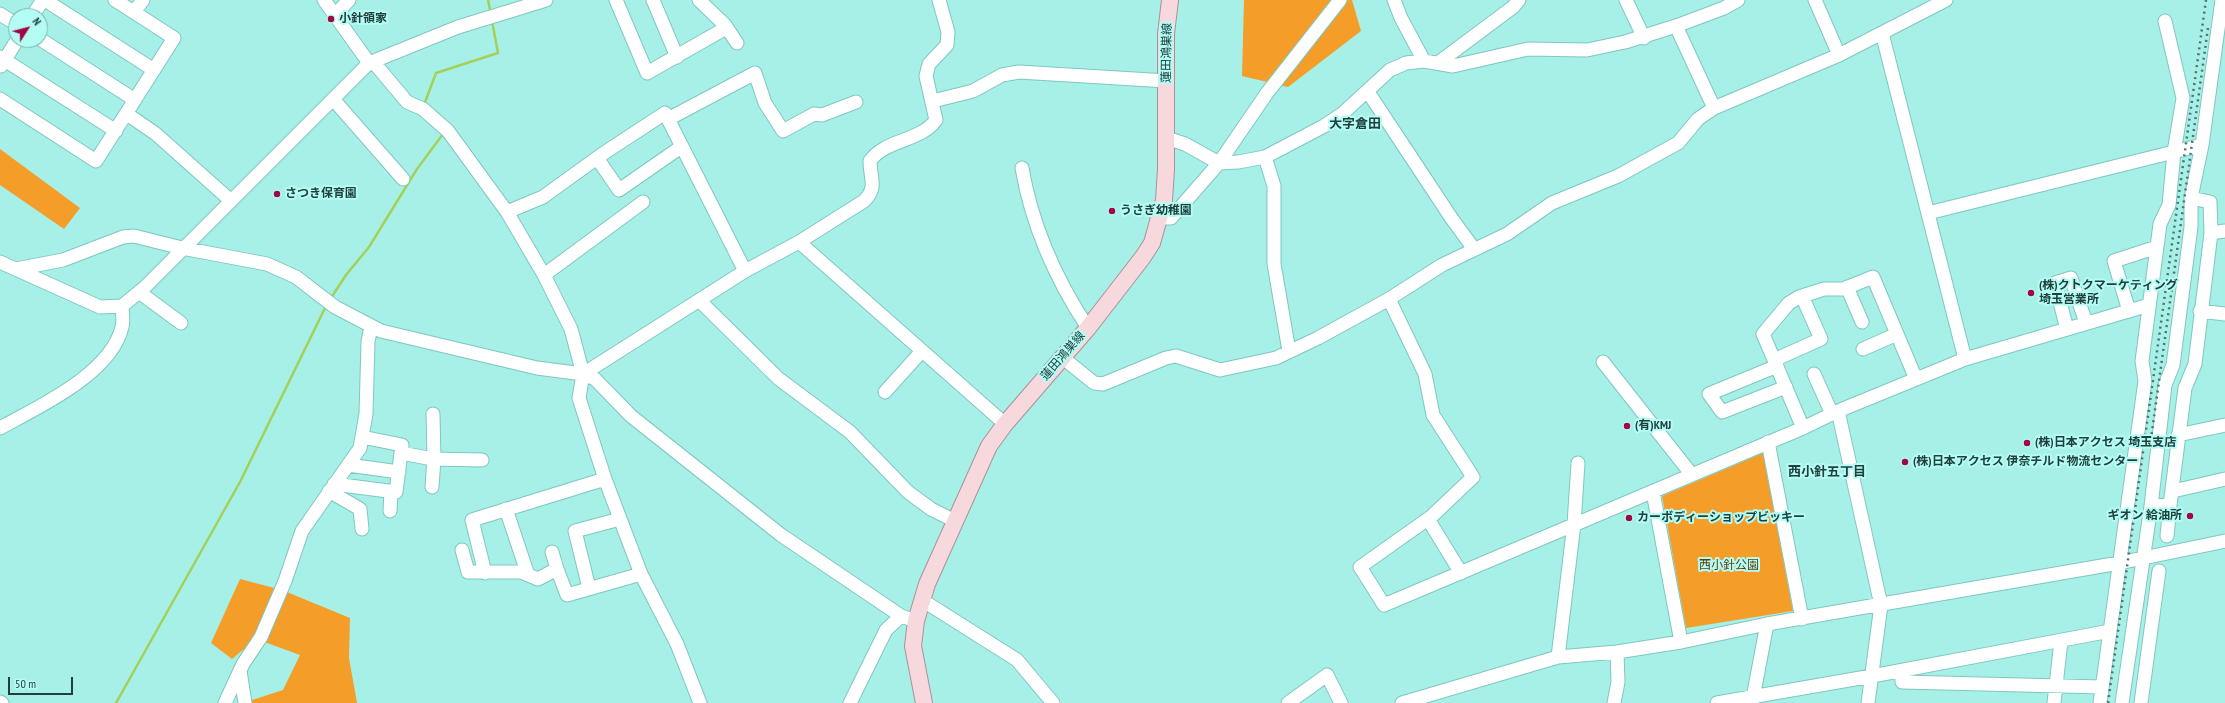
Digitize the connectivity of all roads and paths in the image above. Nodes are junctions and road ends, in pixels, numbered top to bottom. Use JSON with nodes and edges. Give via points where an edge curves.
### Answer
{"nodes":[{"id":1,"x":44,"y":0,"type":"edge"},
{"id":2,"x":115,"y":0,"type":"edge"},
{"id":3,"x":143,"y":0,"type":"edge"},
{"id":4,"x":324,"y":0,"type":"edge"},
{"id":5,"x":349,"y":0,"type":"edge"},
{"id":6,"x":546,"y":0,"type":"edge"},
{"id":7,"x":616,"y":0,"type":"edge"},
{"id":8,"x":653,"y":0,"type":"edge"},
{"id":9,"x":699,"y":0,"type":"edge"},
{"id":10,"x":939,"y":0,"type":"edge"},
{"id":11,"x":1170,"y":0,"type":"edge"},
{"id":12,"x":1340,"y":0,"type":"edge"},
{"id":13,"x":1394,"y":0,"type":"edge"},
{"id":14,"x":1520,"y":0,"type":"edge"},
{"id":15,"x":1626,"y":0,"type":"edge"},
{"id":16,"x":1738,"y":0,"type":"edge"},
{"id":17,"x":1815,"y":0,"type":"edge"},
{"id":18,"x":1946,"y":0,"type":"edge"},
{"id":19,"x":2222,"y":0,"type":"edge"},
{"id":20,"x":134,"y":12,"type":"junction"},
{"id":21,"x":335,"y":15,"type":"junction"},
{"id":22,"x":2166,"y":21,"type":"dead end"},
{"id":23,"x":1676,"y":26,"type":"junction"},
{"id":24,"x":726,"y":28,"type":"junction"},
{"id":25,"x":1882,"y":33,"type":"junction"},
{"id":26,"x":1644,"y":38,"type":"junction"},
{"id":27,"x":737,"y":43,"type":"dead end"},
{"id":28,"x":48,"y":45,"type":"edge"},
{"id":29,"x":11,"y":48,"type":"edge"},
{"id":30,"x":1839,"y":55,"type":"junction"},
{"id":31,"x":677,"y":57,"type":"junction"},
{"id":32,"x":2,"y":61,"type":"edge"},
{"id":33,"x":1424,"y":61,"type":"junction"},
{"id":34,"x":369,"y":63,"type":"junction"},
{"id":35,"x":1438,"y":63,"type":"junction"},
{"id":36,"x":154,"y":70,"type":"junction"},
{"id":37,"x":1167,"y":81,"type":"junction"},
{"id":38,"x":1368,"y":92,"type":"junction"},
{"id":39,"x":0,"y":98,"type":"edge"},
{"id":40,"x":333,"y":99,"type":"junction"},
{"id":41,"x":135,"y":100,"type":"junction"},
{"id":42,"x":933,"y":101,"type":"junction"},
{"id":43,"x":856,"y":102,"type":"dead end"},
{"id":44,"x":1714,"y":108,"type":"junction"},
{"id":45,"x":127,"y":114,"type":"junction"},
{"id":46,"x":668,"y":119,"type":"junction"},
{"id":47,"x":116,"y":131,"type":"junction"},
{"id":48,"x":1166,"y":138,"type":"junction"},
{"id":49,"x":2202,"y":145,"type":"junction"},
{"id":50,"x":681,"y":147,"type":"junction"},
{"id":51,"x":2174,"y":152,"type":"junction"},
{"id":52,"x":1265,"y":157,"type":"junction"},
{"id":53,"x":597,"y":158,"type":"junction"},
{"id":54,"x":1219,"y":162,"type":"junction"},
{"id":55,"x":1022,"y":168,"type":"dead end"},
{"id":56,"x":403,"y":180,"type":"dead end"},
{"id":57,"x":2191,"y":198,"type":"junction"},
{"id":58,"x":230,"y":200,"type":"junction"},
{"id":59,"x":643,"y":202,"type":"dead end"},
{"id":60,"x":507,"y":212,"type":"junction"},
{"id":61,"x":1928,"y":213,"type":"junction"},
{"id":62,"x":1160,"y":218,"type":"junction"},
{"id":63,"x":2225,"y":231,"type":"edge"},
{"id":64,"x":2211,"y":233,"type":"junction"},
{"id":65,"x":799,"y":242,"type":"junction"},
{"id":66,"x":2157,"y":247,"type":"junction"},
{"id":67,"x":182,"y":248,"type":"junction"},
{"id":68,"x":1474,"y":249,"type":"junction"},
{"id":69,"x":0,"y":262,"type":"edge"},
{"id":70,"x":16,"y":268,"type":"junction"},
{"id":71,"x":745,"y":270,"type":"junction"},
{"id":72,"x":544,"y":275,"type":"junction"},
{"id":73,"x":1847,"y":287,"type":"junction"},
{"id":74,"x":139,"y":292,"type":"junction"},
{"id":75,"x":1802,"y":296,"type":"junction"},
{"id":76,"x":1388,"y":299,"type":"junction"},
{"id":77,"x":698,"y":300,"type":"junction"},
{"id":78,"x":2149,"y":305,"type":"junction"},
{"id":79,"x":122,"y":306,"type":"junction"},
{"id":80,"x":2129,"y":311,"type":"junction"},
{"id":81,"x":2200,"y":311,"type":"junction"},
{"id":82,"x":2225,"y":314,"type":"edge"},
{"id":83,"x":1862,"y":322,"type":"dead end"},
{"id":84,"x":181,"y":323,"type":"dead end"},
{"id":85,"x":2086,"y":323,"type":"junction"},
{"id":86,"x":371,"y":326,"type":"junction"},
{"id":87,"x":1088,"y":328,"type":"junction"},
{"id":88,"x":2067,"y":329,"type":"junction"},
{"id":89,"x":1897,"y":334,"type":"junction"},
{"id":90,"x":1863,"y":349,"type":"dead end"},
{"id":91,"x":922,"y":351,"type":"junction"},
{"id":92,"x":1289,"y":351,"type":"junction"},
{"id":93,"x":1062,"y":357,"type":"junction"},
{"id":94,"x":1965,"y":359,"type":"junction"},
{"id":95,"x":1603,"y":362,"type":"dead end"},
{"id":96,"x":1776,"y":363,"type":"junction"},
{"id":97,"x":583,"y":374,"type":"junction"},
{"id":98,"x":1814,"y":374,"type":"dead end"},
{"id":99,"x":1916,"y":379,"type":"junction"},
{"id":100,"x":1786,"y":387,"type":"junction"},
{"id":101,"x":885,"y":392,"type":"dead end"},
{"id":102,"x":1835,"y":412,"type":"junction"},
{"id":103,"x":433,"y":414,"type":"dead end"},
{"id":104,"x":1005,"y":424,"type":"junction"},
{"id":105,"x":2225,"y":425,"type":"edge"},
{"id":106,"x":0,"y":428,"type":"edge"},
{"id":107,"x":1803,"y":428,"type":"junction"},
{"id":108,"x":2178,"y":435,"type":"junction"},
{"id":109,"x":362,"y":437,"type":"junction"},
{"id":110,"x":1768,"y":442,"type":"junction"},
{"id":111,"x":401,"y":453,"type":"junction"},
{"id":112,"x":434,"y":459,"type":"junction"},
{"id":113,"x":482,"y":460,"type":"dead end"},
{"id":114,"x":1578,"y":463,"type":"dead end"},
{"id":115,"x":348,"y":465,"type":"junction"},
{"id":116,"x":399,"y":472,"type":"junction"},
{"id":117,"x":1692,"y":475,"type":"junction"},
{"id":118,"x":605,"y":479,"type":"junction"},
{"id":119,"x":2225,"y":479,"type":"edge"},
{"id":120,"x":332,"y":487,"type":"junction"},
{"id":121,"x":432,"y":487,"type":"dead end"},
{"id":122,"x":391,"y":491,"type":"junction"},
{"id":123,"x":2173,"y":491,"type":"junction"},
{"id":124,"x":1653,"y":492,"type":"junction"},
{"id":125,"x":2170,"y":505,"type":"junction"},
{"id":126,"x":2151,"y":506,"type":"junction"},
{"id":127,"x":506,"y":509,"type":"junction"},
{"id":128,"x":390,"y":511,"type":"dead end"},
{"id":129,"x":620,"y":519,"type":"junction"},
{"id":130,"x":1428,"y":519,"type":"junction"},
{"id":131,"x":956,"y":520,"type":"junction"},
{"id":132,"x":1574,"y":524,"type":"junction"},
{"id":133,"x":362,"y":529,"type":"dead end"},
{"id":134,"x":2167,"y":536,"type":"dead end"},
{"id":135,"x":2225,"y":541,"type":"edge"},
{"id":136,"x":462,"y":550,"type":"dead end"},
{"id":137,"x":552,"y":552,"type":"dead end"},
{"id":138,"x":2144,"y":558,"type":"junction"},
{"id":139,"x":2119,"y":563,"type":"junction"},
{"id":140,"x":558,"y":569,"type":"junction"},
{"id":141,"x":2159,"y":571,"type":"dead end"},
{"id":142,"x":485,"y":573,"type":"junction"},
{"id":143,"x":1461,"y":573,"type":"junction"},
{"id":144,"x":641,"y":574,"type":"junction"},
{"id":145,"x":528,"y":575,"type":"junction"},
{"id":146,"x":589,"y":588,"type":"junction"},
{"id":147,"x":922,"y":600,"type":"junction"},
{"id":148,"x":1881,"y":605,"type":"junction"},
{"id":149,"x":909,"y":618,"type":"junction"},
{"id":150,"x":1802,"y":619,"type":"junction"},
{"id":151,"x":1767,"y":624,"type":"junction"},
{"id":152,"x":2110,"y":631,"type":"junction"},
{"id":153,"x":2061,"y":641,"type":"junction"},
{"id":154,"x":1681,"y":642,"type":"junction"},
{"id":155,"x":1616,"y":652,"type":"junction"},
{"id":156,"x":1558,"y":657,"type":"junction"},
{"id":157,"x":240,"y":671,"type":"junction"},
{"id":158,"x":1902,"y":671,"type":"junction"},
{"id":159,"x":1872,"y":676,"type":"junction"},
{"id":160,"x":2056,"y":685,"type":"junction"},
{"id":161,"x":2102,"y":687,"type":"junction"},
{"id":162,"x":1752,"y":700,"type":"edge"},
{"id":163,"x":225,"y":703,"type":"edge"},
{"id":164,"x":245,"y":703,"type":"edge"},
{"id":165,"x":700,"y":703,"type":"edge"},
{"id":166,"x":850,"y":703,"type":"edge"},
{"id":167,"x":924,"y":703,"type":"edge"},
{"id":168,"x":1053,"y":703,"type":"edge"},
{"id":169,"x":1288,"y":703,"type":"edge"},
{"id":170,"x":1341,"y":703,"type":"edge"},
{"id":171,"x":1402,"y":703,"type":"edge"},
{"id":172,"x":1614,"y":703,"type":"edge"},
{"id":173,"x":1717,"y":703,"type":"edge"},
{"id":174,"x":1868,"y":703,"type":"edge"},
{"id":175,"x":2054,"y":703,"type":"edge"},
{"id":176,"x":2100,"y":703,"type":"edge"},
{"id":177,"x":2122,"y":703,"type":"edge"},
{"id":178,"x":2141,"y":703,"type":"edge"}],
"edges":[{"from":1,"to":36,"type":"street"},
{"from":2,"to":20,"type":"street"},
{"from":3,"to":20,"type":"street"},
{"from":4,"to":21,"type":"street"},
{"from":5,"to":21,"type":"street"},
{"from":6,"to":34,"type":"street","via":[[458,27]]},
{"from":7,"to":31,"type":"street","via":[[647,73]]},
{"from":8,"to":31,"type":"street"},
{"from":9,"to":24,"type":"street"},
{"from":10,"to":42,"type":"street","via":[[948,32],[946,45],[929,64],[926,76]]},
{"from":11,"to":37,"type":"main road","name":"蓮田鴻巣線","via":[[1166,34]]},
{"from":12,"to":54,"type":"street","via":[[1266,93]]},
{"from":13,"to":33,"type":"street"},
{"from":14,"to":35,"type":"street"},
{"from":15,"to":26,"type":"street"},
{"from":16,"to":23,"type":"street"},
{"from":17,"to":30,"type":"street"},
{"from":18,"to":25,"type":"street"},
{"from":19,"to":49,"type":"street"},
{"from":20,"to":36,"type":"street","via":[[174,38]]},
{"from":21,"to":34,"type":"street"},
{"from":22,"to":51,"type":"street","via":[[2183,98]]},
{"from":23,"to":26,"type":"street"},
{"from":23,"to":44,"type":"street"},
{"from":24,"to":27,"type":"street"},
{"from":24,"to":31,"type":"street"},
{"from":25,"to":30,"type":"street"},
{"from":25,"to":61,"type":"street"},
{"from":26,"to":35,"type":"street","via":[[1587,50],[1528,49],[1453,66]]},
{"from":28,"to":41,"type":"street"},
{"from":29,"to":32,"type":"street"},
{"from":30,"to":44,"type":"street"},
{"from":32,"to":47,"type":"street"},
{"from":33,"to":35,"type":"street"},
{"from":33,"to":38,"type":"street","via":[[1406,63],[1390,70]]},
{"from":34,"to":40,"type":"street"},
{"from":34,"to":60,"type":"street","via":[[376,65],[407,102],[423,109],[448,131]]},
{"from":36,"to":41,"type":"street"},
{"from":37,"to":42,"type":"street","via":[[1019,72],[1002,75],[973,91]]},
{"from":37,"to":48,"type":"main road","name":"蓮田鴻巣線"},
{"from":38,"to":52,"type":"street","via":[[1324,126]]},
{"from":38,"to":68,"type":"street"},
{"from":39,"to":47,"type":"street","via":[[96,161]]},
{"from":40,"to":56,"type":"street"},
{"from":40,"to":58,"type":"street"},
{"from":41,"to":45,"type":"street"},
{"from":42,"to":65,"type":"street","via":[[936,120],[930,129],[876,152],[870,161],[874,186],[870,195]]},
{"from":43,"to":46,"type":"street","via":[[822,115],[814,114],[783,131],[765,103],[755,73]]},
{"from":44,"to":68,"type":"street","via":[[1698,119],[1678,143],[1618,176],[1552,204],[1507,234]]},
{"from":45,"to":47,"type":"street"},
{"from":45,"to":58,"type":"street","via":[[156,134]]},
{"from":46,"to":50,"type":"street"},
{"from":46,"to":53,"type":"street","via":[[666,113]]},
{"from":48,"to":54,"type":"street","via":[[1185,144]]},
{"from":48,"to":62,"type":"main road","name":"蓮田鴻巣線","via":[[1164,200]]},
{"from":49,"to":51,"type":"street"},
{"from":49,"to":57,"type":"street"},
{"from":50,"to":53,"type":"street","via":[[619,190]]},
{"from":50,"to":71,"type":"street"},
{"from":51,"to":61,"type":"street"},
{"from":51,"to":66,"type":"street","via":[[2169,205],[2160,224]]},
{"from":52,"to":54,"type":"street","via":[[1238,162]]},
{"from":52,"to":92,"type":"street","via":[[1274,186],[1274,264]]},
{"from":53,"to":60,"type":"street","via":[[543,197]]},
{"from":54,"to":62,"type":"street","via":[[1171,218]]},
{"from":55,"to":87,"type":"street","via":[[1027,198],[1040,237],[1067,297]]},
{"from":57,"to":64,"type":"street","via":[[2210,202]]},
{"from":57,"to":126,"type":"street","via":[[2191,226],[2173,365],[2166,385]]},
{"from":58,"to":67,"type":"street"},
{"from":59,"to":72,"type":"street"},
{"from":60,"to":72,"type":"street"},
{"from":61,"to":94,"type":"street"},
{"from":62,"to":87,"type":"main road","name":"蓮田鴻巣線","via":[[1152,242],[1143,257]]},
{"from":63,"to":64,"type":"street"},
{"from":64,"to":81,"type":"street"},
{"from":65,"to":71,"type":"street"},
{"from":65,"to":91,"type":"street"},
{"from":66,"to":78,"type":"street"},
{"from":66,"to":80,"type":"street","via":[[2114,261]]},
{"from":67,"to":70,"type":"street","via":[[134,236],[123,237],[63,260]]},
{"from":67,"to":74,"type":"street"},
{"from":67,"to":86,"type":"street","via":[[267,264],[296,277],[335,307]]},
{"from":68,"to":76,"type":"street","via":[[1442,265]]},
{"from":69,"to":70,"type":"street"},
{"from":70,"to":79,"type":"street","via":[[100,307]]},
{"from":71,"to":77,"type":"street"},
{"from":72,"to":97,"type":"street","via":[[571,329]]},
{"from":73,"to":75,"type":"street","via":[[1824,289]]},
{"from":73,"to":83,"type":"street"},
{"from":73,"to":89,"type":"street","via":[[1873,277]]},
{"from":74,"to":79,"type":"street"},
{"from":74,"to":84,"type":"street"},
{"from":75,"to":96,"type":"street","via":[[1789,302],[1764,334]]},
{"from":75,"to":96,"type":"street","via":[[1821,339]]},
{"from":76,"to":92,"type":"street"},
{"from":76,"to":130,"type":"street","via":[[1425,374],[1433,415],[1473,477]]},
{"from":77,"to":97,"type":"street"},
{"from":77,"to":131,"type":"street","via":[[779,379],[850,432],[908,492],[931,509]]},
{"from":78,"to":80,"type":"street"},
{"from":78,"to":139,"type":"street","via":[[2142,361],[2145,381]]},
{"from":79,"to":106,"type":"street","via":[[122,327],[115,344],[102,361],[85,377],[57,396]]},
{"from":80,"to":85,"type":"street"},
{"from":81,"to":82,"type":"street"},
{"from":81,"to":108,"type":"street","via":[[2195,364],[2185,388]]},
{"from":85,"to":88,"type":"street"},
{"from":85,"to":88,"type":"street","via":[[2071,278],[2055,282]]},
{"from":86,"to":97,"type":"street","via":[[381,331],[537,368]]},
{"from":86,"to":109,"type":"street","via":[[368,342],[366,414]]},
{"from":87,"to":93,"type":"main road","name":"蓮田鴻巣線"},
{"from":88,"to":94,"type":"street"},
{"from":89,"to":90,"type":"street"},
{"from":89,"to":99,"type":"street"},
{"from":91,"to":101,"type":"street"},
{"from":91,"to":104,"type":"street"},
{"from":92,"to":93,"type":"street","via":[[1276,358],[1220,370],[1176,356],[1103,384],[1094,383]]},
{"from":93,"to":104,"type":"main road","name":"蓮田鴻巣線"},
{"from":94,"to":99,"type":"street"},
{"from":95,"to":117,"type":"street"},
{"from":96,"to":100,"type":"street"},
{"from":96,"to":100,"type":"street","via":[[1709,394],[1722,412]]},
{"from":97,"to":118,"type":"street","via":[[579,398]]},
{"from":97,"to":149,"type":"street","via":[[596,379],[631,416],[781,535]]},
{"from":98,"to":102,"type":"street"},
{"from":99,"to":102,"type":"street"},
{"from":100,"to":107,"type":"street"},
{"from":102,"to":107,"type":"street"},
{"from":102,"to":148,"type":"street"},
{"from":103,"to":112,"type":"street"},
{"from":104,"to":131,"type":"main road","name":"蓮田鴻巣線","via":[[989,446]]},
{"from":105,"to":108,"type":"street"},
{"from":107,"to":110,"type":"street"},
{"from":108,"to":123,"type":"street"},
{"from":109,"to":111,"type":"street","via":[[402,445]]},
{"from":109,"to":115,"type":"street","via":[[360,448]]},
{"from":110,"to":117,"type":"street"},
{"from":110,"to":150,"type":"street"},
{"from":111,"to":112,"type":"street"},
{"from":111,"to":116,"type":"street"},
{"from":112,"to":113,"type":"street"},
{"from":112,"to":121,"type":"street"},
{"from":114,"to":132,"type":"street"},
{"from":115,"to":116,"type":"street"},
{"from":115,"to":120,"type":"street"},
{"from":116,"to":122,"type":"street","via":[[396,492]]},
{"from":117,"to":124,"type":"street"},
{"from":118,"to":127,"type":"street"},
{"from":118,"to":129,"type":"street"},
{"from":119,"to":123,"type":"street"},
{"from":120,"to":122,"type":"street"},
{"from":120,"to":133,"type":"street","via":[[360,509]]},
{"from":120,"to":157,"type":"street","via":[[302,531],[285,581],[261,637]]},
{"from":122,"to":128,"type":"street"},
{"from":123,"to":125,"type":"street"},
{"from":124,"to":132,"type":"street"},
{"from":124,"to":154,"type":"street"},
{"from":125,"to":126,"type":"street"},
{"from":125,"to":134,"type":"street"},
{"from":126,"to":138,"type":"street"},
{"from":127,"to":142,"type":"street","via":[[472,520]]},
{"from":127,"to":145,"type":"street"},
{"from":129,"to":144,"type":"street"},
{"from":129,"to":146,"type":"street","via":[[575,531]]},
{"from":130,"to":143,"type":"street"},
{"from":130,"to":143,"type":"street","via":[[1360,567],[1384,606]]},
{"from":131,"to":147,"type":"main road","name":"蓮田鴻巣線"},
{"from":132,"to":143,"type":"street"},
{"from":132,"to":156,"type":"street"},
{"from":135,"to":138,"type":"street"},
{"from":136,"to":142,"type":"street","via":[[468,572]]},
{"from":137,"to":140,"type":"street"},
{"from":138,"to":139,"type":"street"},
{"from":138,"to":177,"type":"street"},
{"from":139,"to":148,"type":"street"},
{"from":139,"to":152,"type":"street"},
{"from":140,"to":145,"type":"street","via":[[538,579]]},
{"from":140,"to":146,"type":"street","via":[[567,595]]},
{"from":141,"to":178,"type":"street"},
{"from":142,"to":145,"type":"street","via":[[520,572]]},
{"from":144,"to":146,"type":"street"},
{"from":144,"to":165,"type":"street","via":[[677,644]]},
{"from":147,"to":149,"type":"main road","name":"蓮田鴻巣線"},
{"from":147,"to":168,"type":"street","via":[[1017,660]]},
{"from":148,"to":150,"type":"street"},
{"from":148,"to":159,"type":"street"},
{"from":149,"to":166,"type":"street","via":[[886,630]]},
{"from":149,"to":167,"type":"main road","name":"蓮田鴻巣線"},
{"from":150,"to":151,"type":"street"},
{"from":151,"to":154,"type":"street"},
{"from":151,"to":162,"type":"street"},
{"from":152,"to":153,"type":"street"},
{"from":152,"to":161,"type":"street"},
{"from":153,"to":158,"type":"street"},
{"from":153,"to":160,"type":"street"},
{"from":154,"to":155,"type":"street"},
{"from":155,"to":156,"type":"street"},
{"from":155,"to":172,"type":"street","via":[[1618,682]]},
{"from":156,"to":171,"type":"street"},
{"from":157,"to":163,"type":"street"},
{"from":157,"to":164,"type":"street"},
{"from":158,"to":159,"type":"street"},
{"from":158,"to":160,"type":"street","via":[[1902,682]]},
{"from":159,"to":162,"type":"street"},
{"from":159,"to":174,"type":"street"},
{"from":160,"to":161,"type":"street"},
{"from":160,"to":175,"type":"street"},
{"from":161,"to":176,"type":"street"},
{"from":162,"to":173,"type":"street"},
{"from":169,"to":170,"type":"street","via":[[1327,675]]}]}
